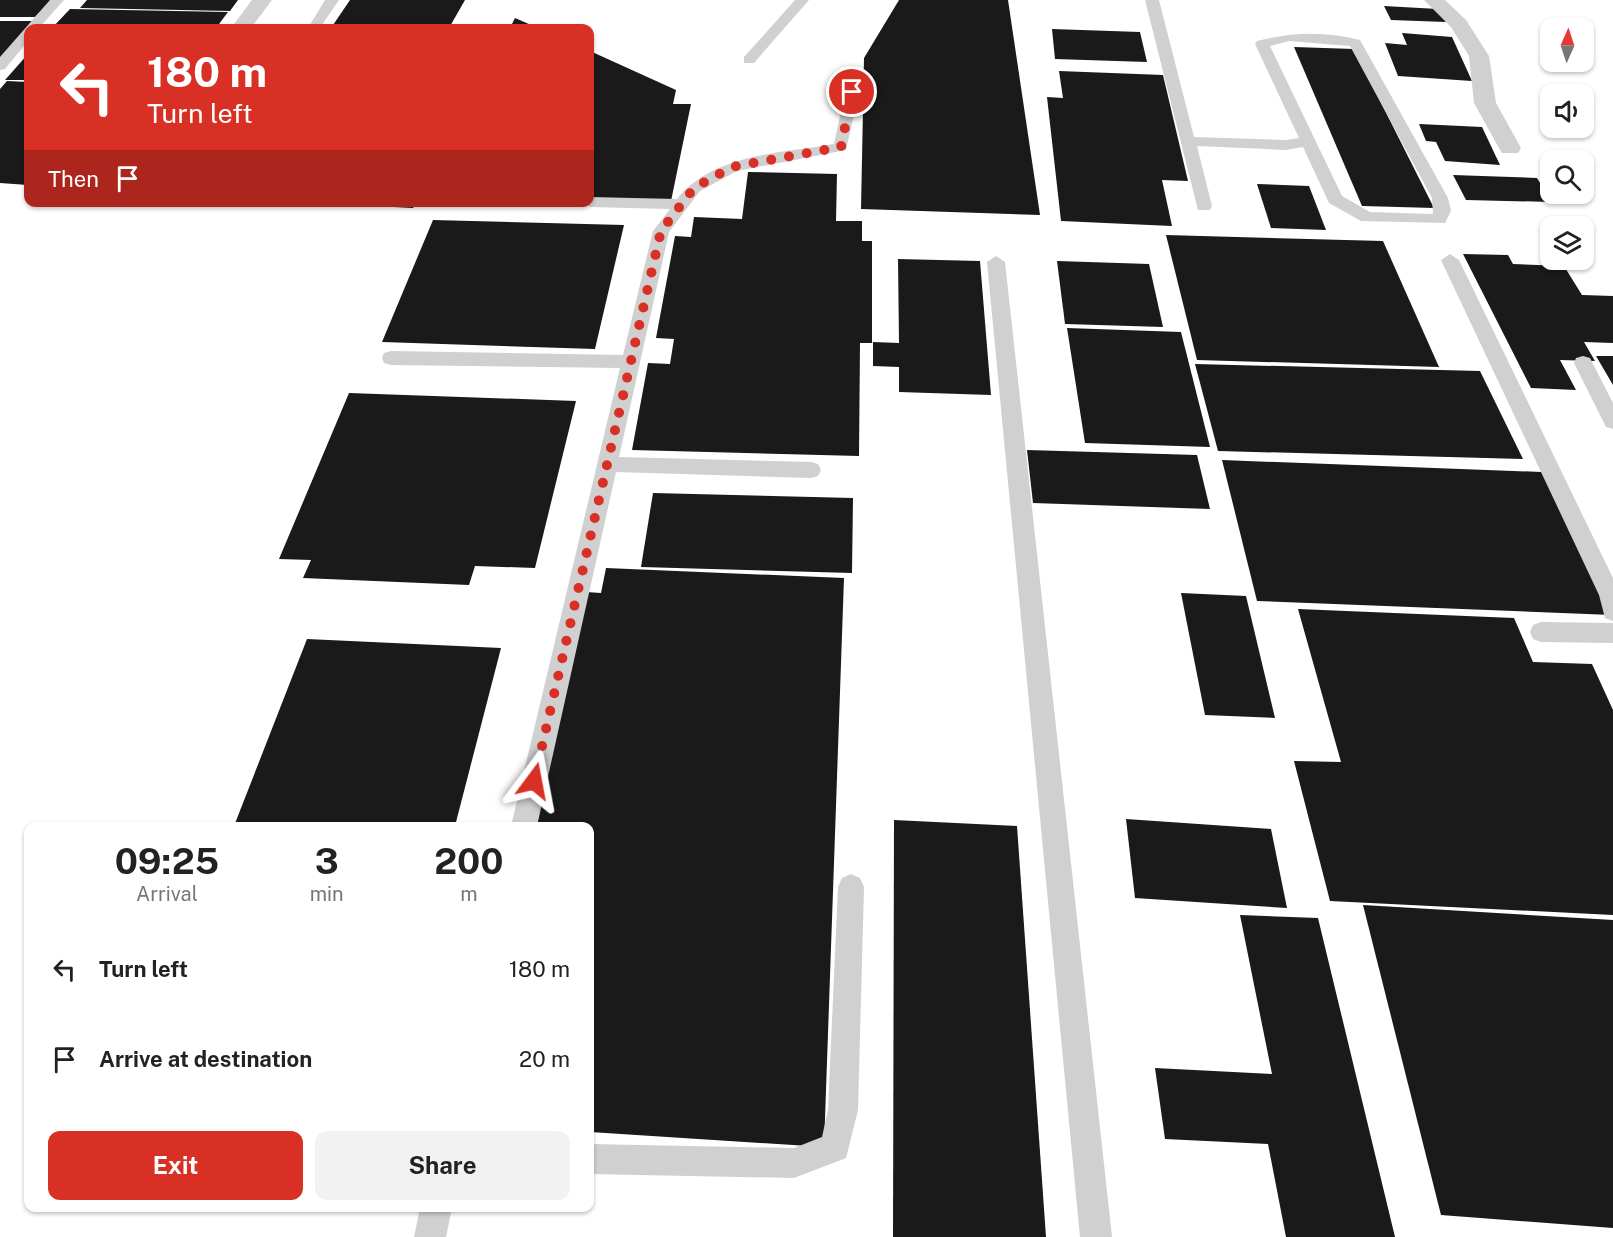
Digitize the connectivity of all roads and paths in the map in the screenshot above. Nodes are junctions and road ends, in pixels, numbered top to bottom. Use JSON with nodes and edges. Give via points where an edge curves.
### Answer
{"nodes":[{"id":1,"x":57,"y":0,"type":"edge"},
{"id":2,"x":262,"y":0,"type":"edge"},
{"id":3,"x":332,"y":0,"type":"edge"},
{"id":4,"x":802,"y":0,"type":"edge"},
{"id":5,"x":1152,"y":0,"type":"edge"},
{"id":6,"x":1434,"y":0,"type":"edge"},
{"id":7,"x":36,"y":24,"type":"edge"},
{"id":8,"x":244,"y":24,"type":"edge"},
{"id":9,"x":317,"y":24,"type":"edge"},
{"id":10,"x":24,"y":38,"type":"edge"},
{"id":11,"x":749,"y":60,"type":"dead end"},
{"id":12,"x":0,"y":66,"type":"edge"},
{"id":13,"x":852,"y":92,"type":"dead end"},
{"id":14,"x":1187,"y":141,"type":"junction"},
{"id":15,"x":1306,"y":142,"type":"junction"},
{"id":16,"x":1510,"y":148,"type":"dead end"},
{"id":17,"x":594,"y":202,"type":"edge"},
{"id":18,"x":682,"y":204,"type":"junction"},
{"id":19,"x":1204,"y":206,"type":"dead end"},
{"id":20,"x":1450,"y":260,"type":"dead end"},
{"id":21,"x":996,"y":262,"type":"dead end"},
{"id":22,"x":391,"y":358,"type":"dead end"},
{"id":23,"x":631,"y":362,"type":"junction"},
{"id":24,"x":1583,"y":363,"type":"dead end"},
{"id":25,"x":1613,"y":422,"type":"edge"},
{"id":26,"x":607,"y":464,"type":"junction"},
{"id":27,"x":812,"y":470,"type":"dead end"},
{"id":28,"x":1613,"y":611,"type":"edge"},
{"id":29,"x":1541,"y":632,"type":"dead end"},
{"id":30,"x":1613,"y":633,"type":"edge"},
{"id":31,"x":525,"y":822,"type":"edge"},
{"id":32,"x":851,"y":887,"type":"dead end"},
{"id":33,"x":594,"y":1159,"type":"edge"},
{"id":34,"x":435,"y":1212,"type":"edge"},
{"id":35,"x":430,"y":1237,"type":"edge"},
{"id":36,"x":1095,"y":1237,"type":"edge"}],
"edges":[{"from":1,"to":7,"type":"lane"},
{"from":2,"to":8,"type":"street"},
{"from":3,"to":9,"type":"lane"},
{"from":4,"to":11,"type":"lane"},
{"from":5,"to":14,"type":"lane"},
{"from":6,"to":16,"type":"street","via":[[1460,24],[1479,56],[1485,103]]},
{"from":10,"to":12,"type":"lane"},
{"from":13,"to":18,"type":"lane","via":[[841,147],[732,167],[694,188]]},
{"from":14,"to":15,"type":"lane","via":[[1286,145]]},
{"from":14,"to":19,"type":"lane"},
{"from":15,"to":15,"type":"lane","via":[[1335,199],[1367,217],[1439,219],[1443,211],[1440,198],[1362,53],[1348,40],[1289,37],[1262,44]]},
{"from":17,"to":18,"type":"lane"},
{"from":18,"to":23,"type":"lane","via":[[661,231]]},
{"from":20,"to":28,"type":"lane","via":[[1610,595]]},
{"from":21,"to":36,"type":"lane"},
{"from":22,"to":23,"type":"lane"},
{"from":23,"to":26,"type":"lane"},
{"from":24,"to":25,"type":"lane"},
{"from":26,"to":27,"type":"lane"},
{"from":26,"to":31,"type":"lane"},
{"from":29,"to":30,"type":"lane"},
{"from":32,"to":33,"type":"lane","via":[[843,1110],[835,1147],[794,1163]]},
{"from":34,"to":35,"type":"lane"}]}
